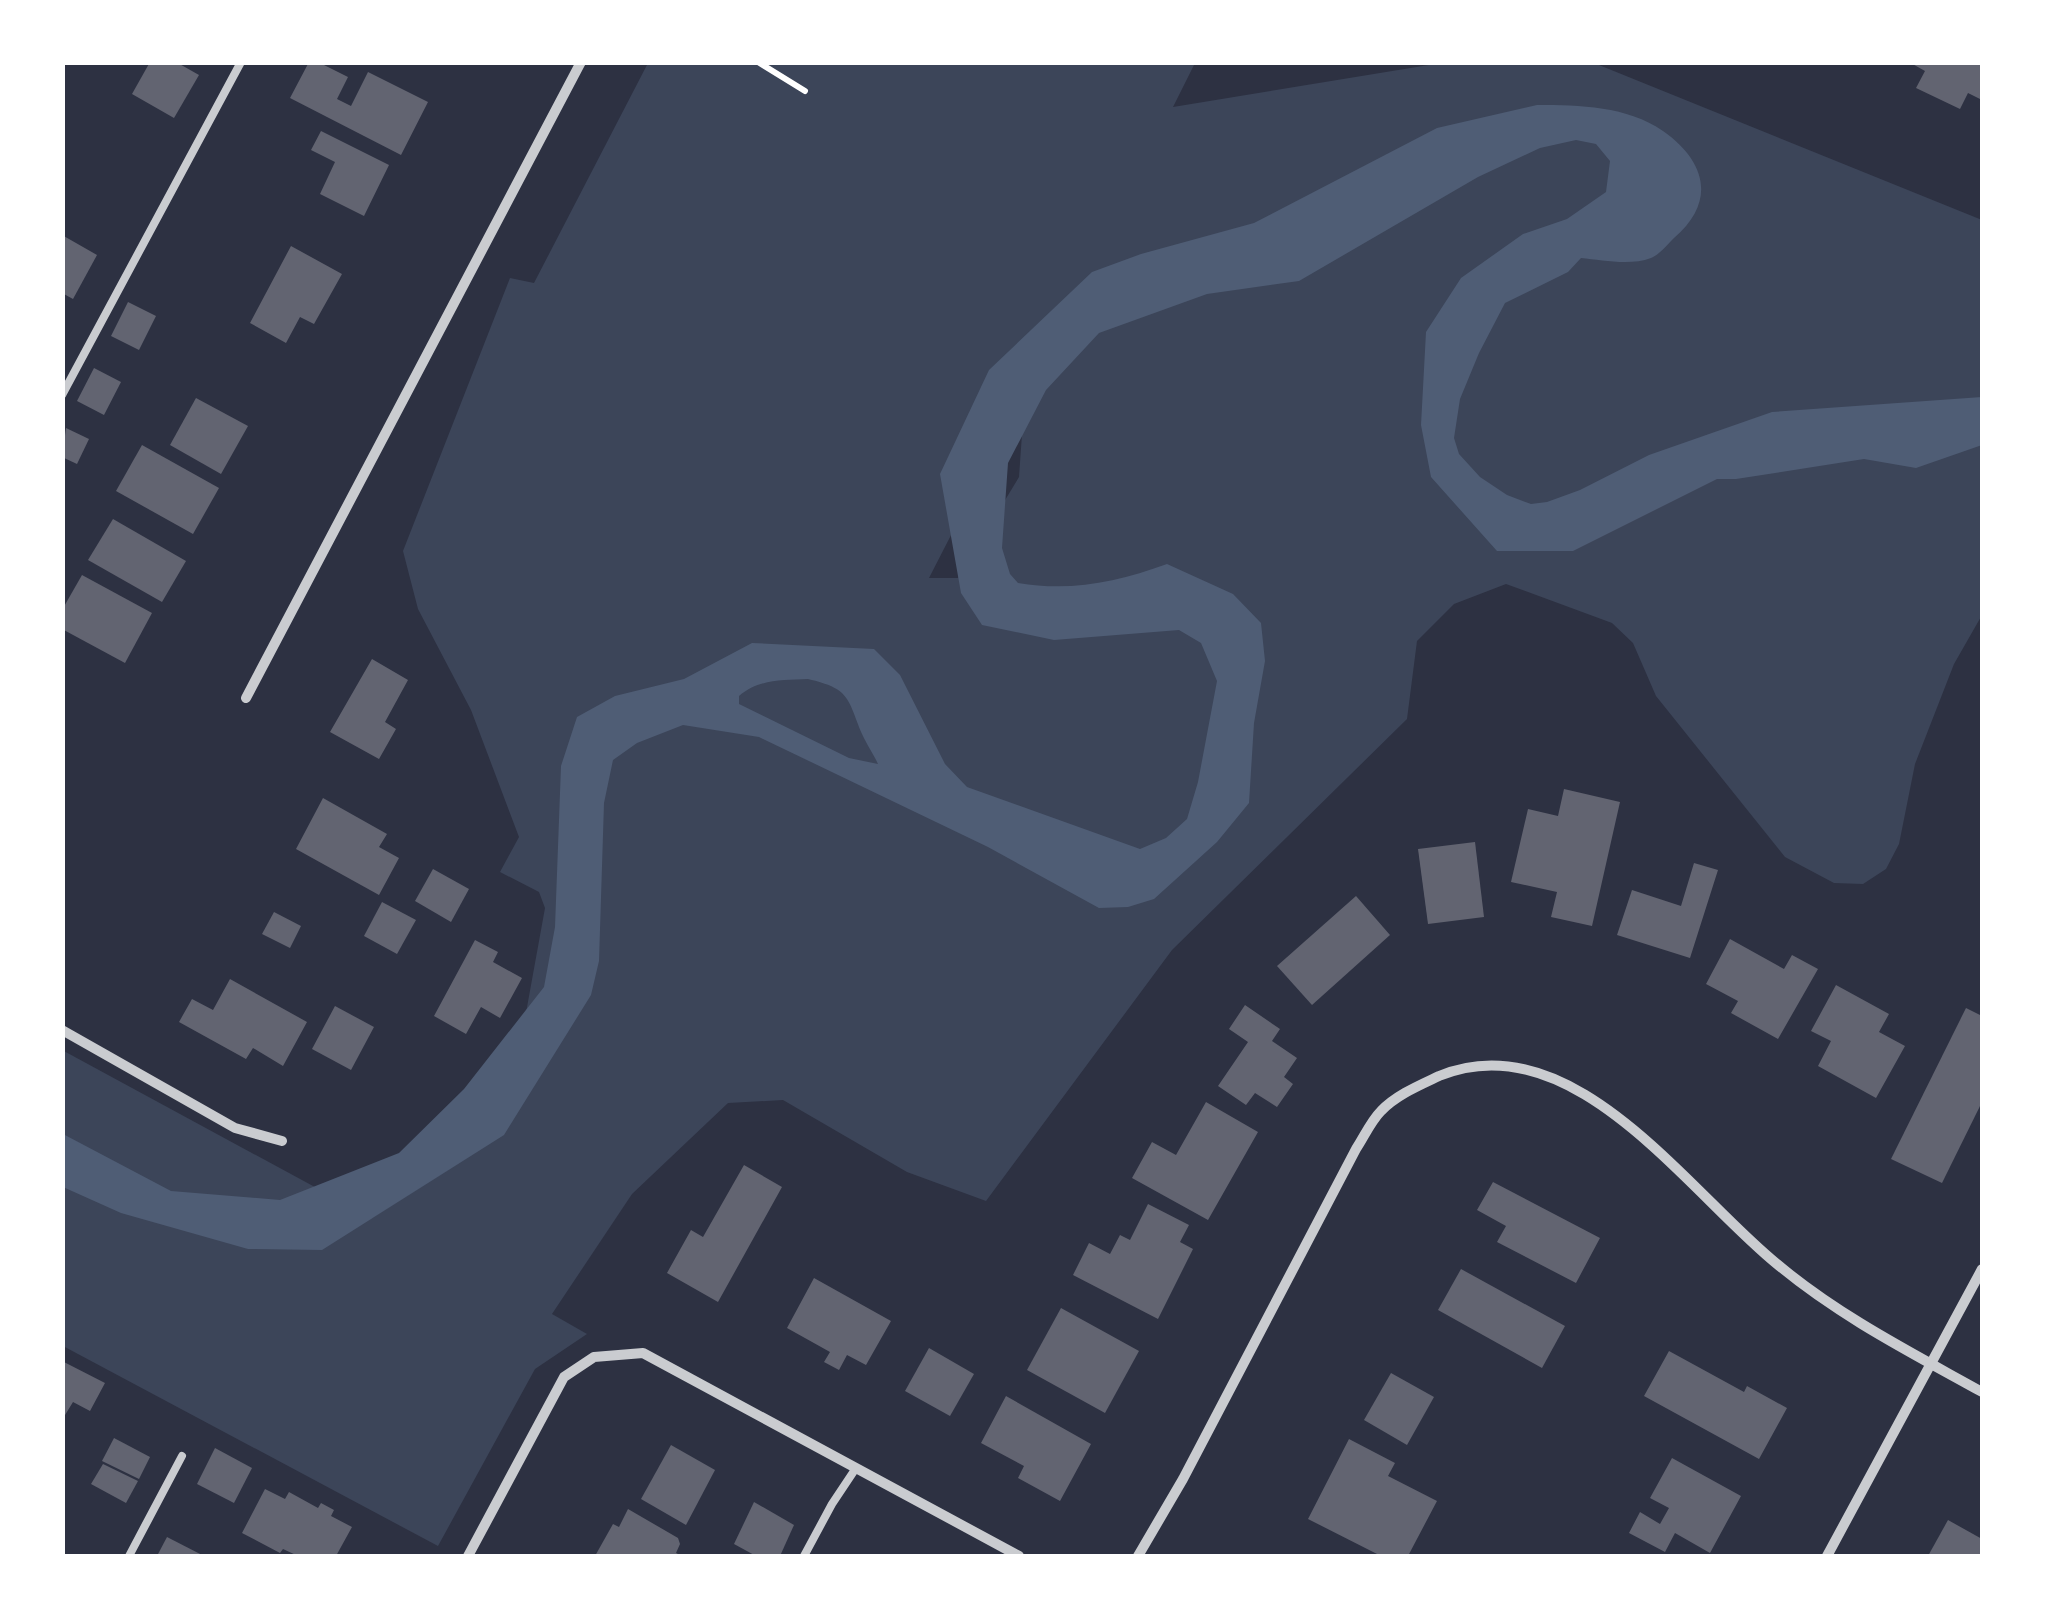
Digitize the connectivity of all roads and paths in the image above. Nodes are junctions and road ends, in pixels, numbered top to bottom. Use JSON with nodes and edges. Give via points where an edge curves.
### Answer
{"nodes":[{"id":1,"x":241,"y":62,"type":"edge"},
{"id":2,"x":580,"y":62,"type":"edge"},
{"id":3,"x":758,"y":62,"type":"edge"},
{"id":4,"x":805,"y":91,"type":"dead end"},
{"id":5,"x":62,"y":396,"type":"edge"},
{"id":6,"x":246,"y":698,"type":"dead end"},
{"id":7,"x":62,"y":1030,"type":"edge"},
{"id":8,"x":282,"y":1141,"type":"dead end"},
{"id":9,"x":1982,"y":1269,"type":"edge"},
{"id":10,"x":1931,"y":1364,"type":"junction"},
{"id":11,"x":1982,"y":1392,"type":"edge"},
{"id":12,"x":182,"y":1456,"type":"dead end"},
{"id":13,"x":856,"y":1468,"type":"junction"},
{"id":14,"x":129,"y":1556,"type":"edge"},
{"id":15,"x":468,"y":1556,"type":"edge"},
{"id":16,"x":804,"y":1556,"type":"edge"},
{"id":17,"x":1020,"y":1556,"type":"edge"},
{"id":18,"x":1138,"y":1556,"type":"edge"},
{"id":19,"x":1827,"y":1556,"type":"edge"}],
"edges":[{"from":1,"to":5,"type":"lane"},
{"from":2,"to":6,"type":"street"},
{"from":3,"to":4,"type":"path"},
{"from":7,"to":8,"type":"street","via":[[235,1128]]},
{"from":9,"to":10,"type":"street"},
{"from":10,"to":11,"type":"street"},
{"from":10,"to":18,"type":"street","via":[[1777,1265],[1611,1112],[1551,1077],[1508,1066],[1462,1067],[1381,1111]]},
{"from":10,"to":19,"type":"street"},
{"from":12,"to":14,"type":"lane"},
{"from":13,"to":15,"type":"street","via":[[644,1353],[594,1357],[564,1377]]},
{"from":13,"to":16,"type":"lane"},
{"from":13,"to":17,"type":"street"}]}
